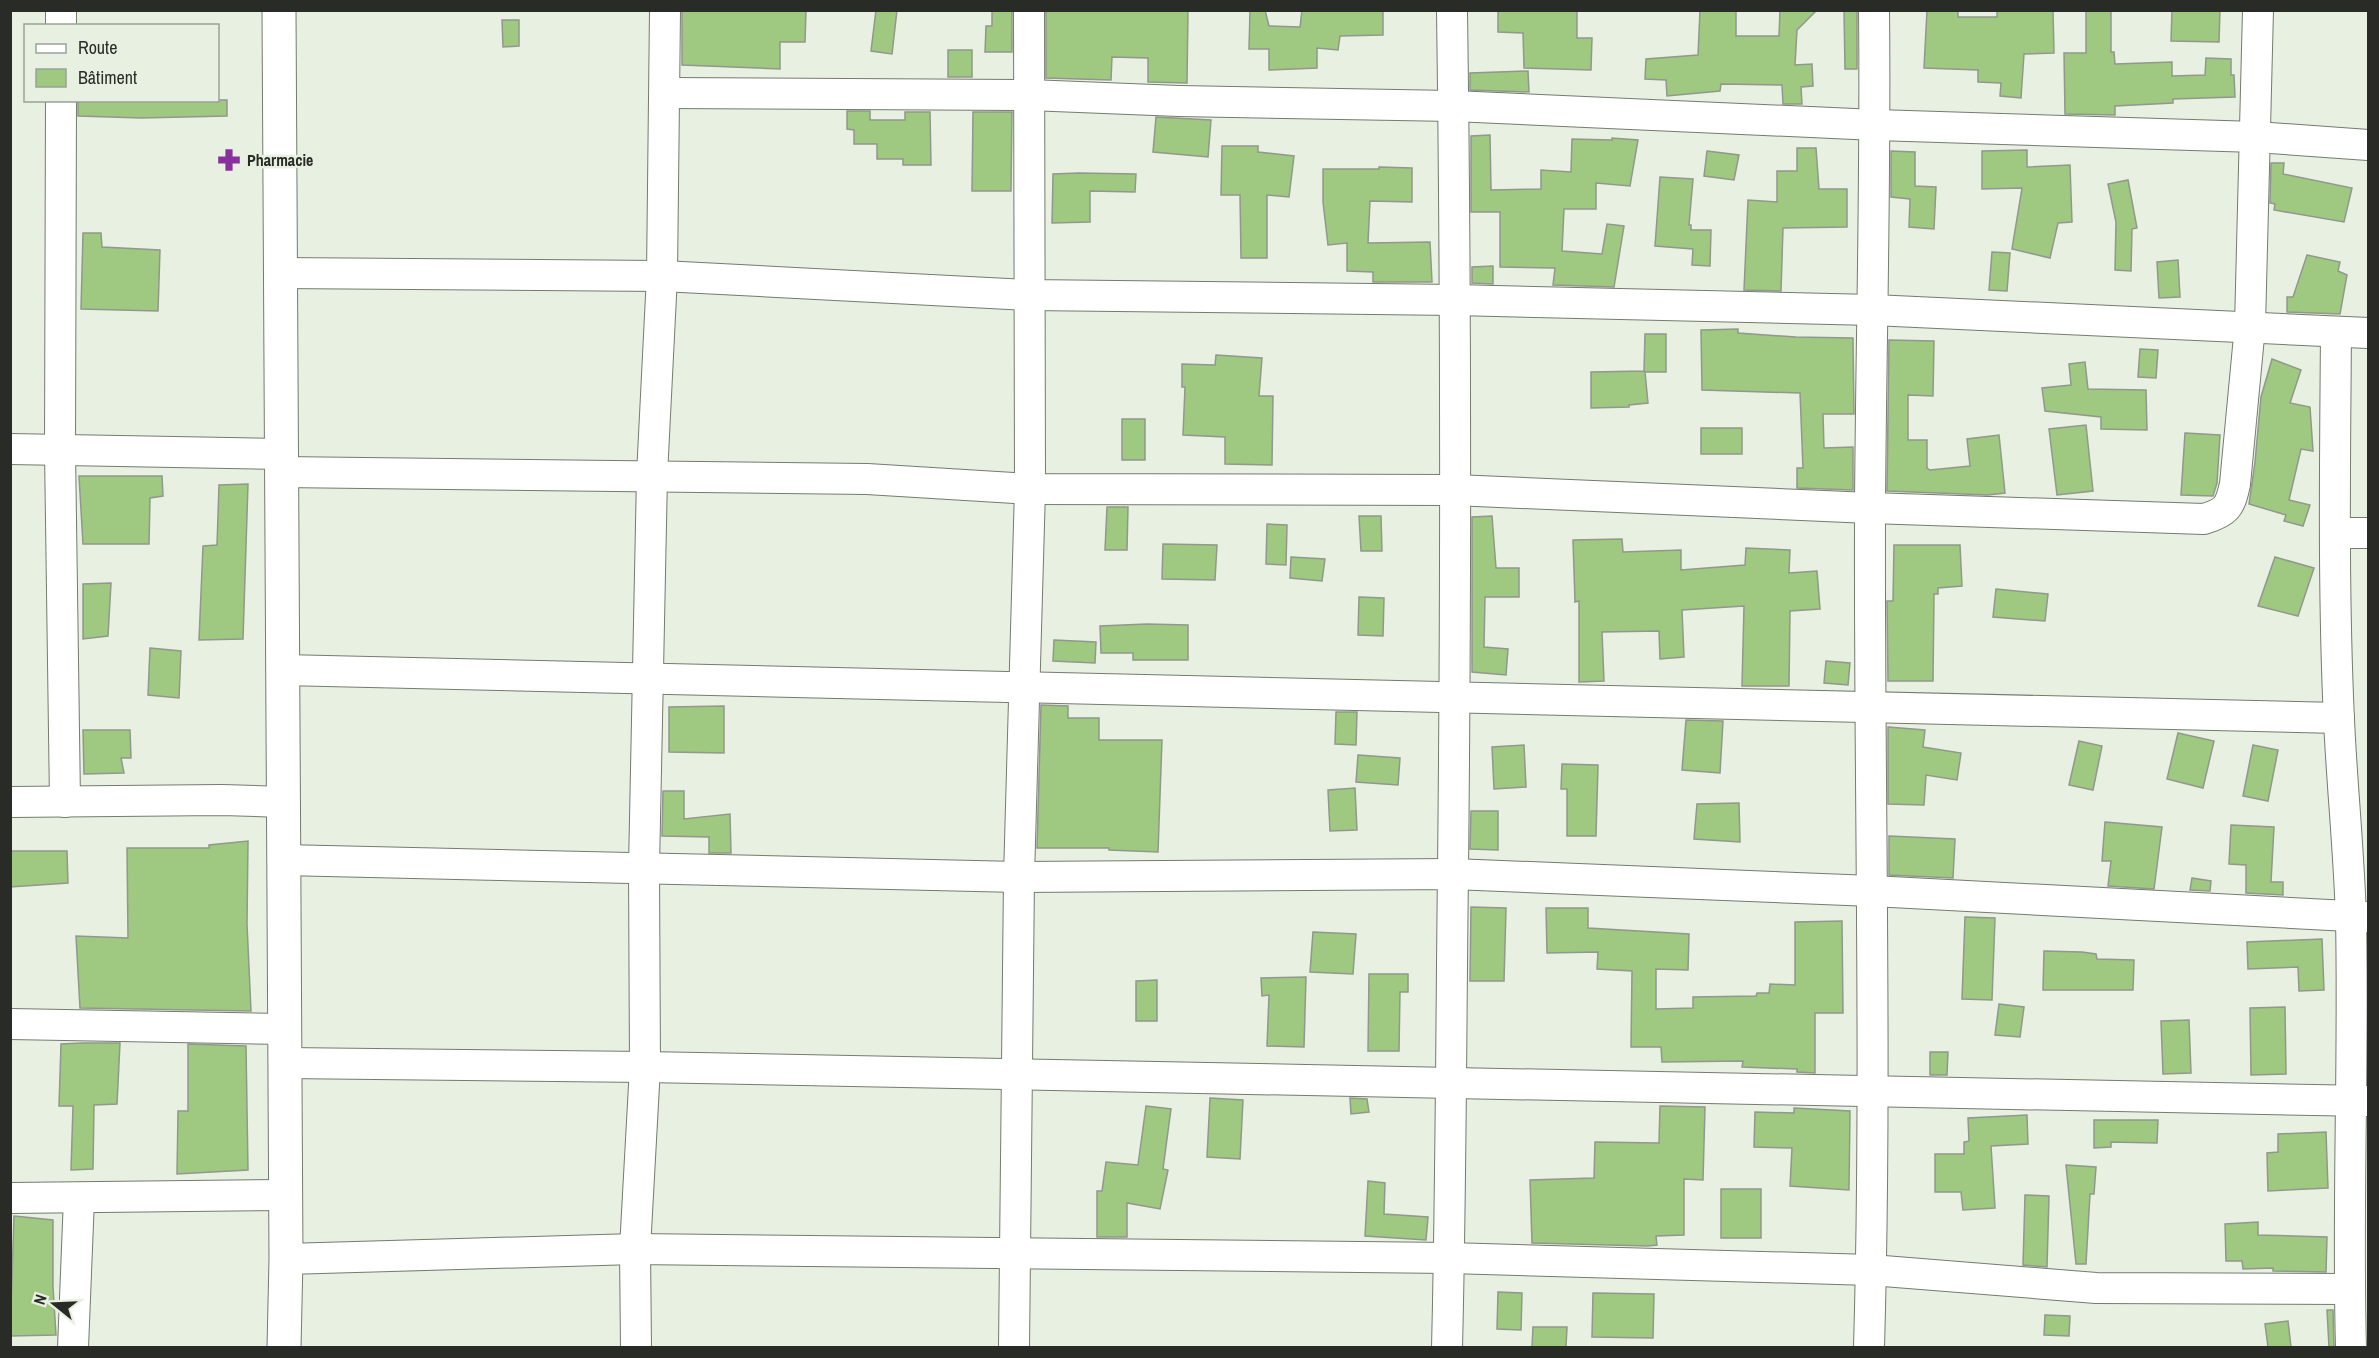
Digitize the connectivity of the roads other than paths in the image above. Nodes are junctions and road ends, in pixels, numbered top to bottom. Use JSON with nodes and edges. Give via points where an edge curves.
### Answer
{"nodes":[{"id":1,"x":279,"y":10,"type":"edge"},
{"id":2,"x":665,"y":10,"type":"edge"},
{"id":3,"x":1029,"y":10,"type":"edge"},
{"id":4,"x":1452,"y":10,"type":"edge"},
{"id":5,"x":1874,"y":10,"type":"edge"},
{"id":6,"x":2258,"y":10,"type":"edge"},
{"id":7,"x":665,"y":93,"type":"junction"},
{"id":8,"x":1029,"y":95,"type":"junction"},
{"id":9,"x":61,"y":102,"type":"edge"},
{"id":10,"x":1453,"y":105,"type":"junction"},
{"id":11,"x":1876,"y":125,"type":"junction"},
{"id":12,"x":2256,"y":137,"type":"junction"},
{"id":13,"x":2368,"y":145,"type":"edge"},
{"id":14,"x":280,"y":273,"type":"junction"},
{"id":15,"x":662,"y":276,"type":"junction"},
{"id":16,"x":1028,"y":295,"type":"junction"},
{"id":17,"x":1455,"y":300,"type":"junction"},
{"id":18,"x":1873,"y":310,"type":"junction"},
{"id":19,"x":2250,"y":326,"type":"junction"},
{"id":20,"x":2336,"y":332,"type":"junction"},
{"id":21,"x":2368,"y":333,"type":"edge"},
{"id":22,"x":10,"y":449,"type":"edge"},
{"id":23,"x":60,"y":450,"type":"junction"},
{"id":24,"x":281,"y":463,"type":"junction"},
{"id":25,"x":652,"y":475,"type":"junction"},
{"id":26,"x":1030,"y":489,"type":"junction"},
{"id":27,"x":1454,"y":489,"type":"junction"},
{"id":28,"x":1870,"y":508,"type":"junction"},
{"id":29,"x":2335,"y":533,"type":"junction"},
{"id":30,"x":2368,"y":533,"type":"edge"},
{"id":31,"x":283,"y":670,"type":"junction"},
{"id":32,"x":649,"y":679,"type":"junction"},
{"id":33,"x":1024,"y":688,"type":"junction"},
{"id":34,"x":1455,"y":698,"type":"junction"},
{"id":35,"x":1872,"y":708,"type":"junction"},
{"id":36,"x":2339,"y":718,"type":"junction"},
{"id":37,"x":10,"y":802,"type":"edge"},
{"id":38,"x":65,"y":802,"type":"junction"},
{"id":39,"x":283,"y":802,"type":"junction"},
{"id":40,"x":283,"y":860,"type":"junction"},
{"id":41,"x":644,"y":868,"type":"junction"},
{"id":42,"x":1453,"y":874,"type":"junction"},
{"id":43,"x":1019,"y":877,"type":"junction"},
{"id":44,"x":1872,"y":891,"type":"junction"},
{"id":45,"x":2360,"y":916,"type":"edge"},
{"id":46,"x":10,"y":1024,"type":"edge"},
{"id":47,"x":284,"y":1029,"type":"junction"},
{"id":48,"x":285,"y":1063,"type":"junction"},
{"id":49,"x":645,"y":1066,"type":"junction"},
{"id":50,"x":1017,"y":1074,"type":"junction"},
{"id":51,"x":1453,"y":1082,"type":"junction"},
{"id":52,"x":1872,"y":1090,"type":"junction"},
{"id":53,"x":2360,"y":1100,"type":"edge"},
{"id":54,"x":285,"y":1196,"type":"junction"},
{"id":55,"x":79,"y":1197,"type":"junction"},
{"id":56,"x":10,"y":1198,"type":"edge"},
{"id":57,"x":635,"y":1249,"type":"junction"},
{"id":58,"x":1014,"y":1254,"type":"junction"},
{"id":59,"x":1449,"y":1258,"type":"junction"},
{"id":60,"x":286,"y":1259,"type":"junction"},
{"id":61,"x":1871,"y":1270,"type":"junction"},
{"id":62,"x":2356,"y":1304,"type":"edge"},
{"id":63,"x":73,"y":1347,"type":"edge"},
{"id":64,"x":284,"y":1347,"type":"edge"},
{"id":65,"x":636,"y":1347,"type":"edge"},
{"id":66,"x":1014,"y":1347,"type":"edge"},
{"id":67,"x":1447,"y":1347,"type":"edge"},
{"id":68,"x":1869,"y":1347,"type":"edge"},
{"id":69,"x":2351,"y":1347,"type":"edge"}],
"edges":[{"from":1,"to":14,"type":"main road"},
{"from":2,"to":7,"type":"street"},
{"from":3,"to":8,"type":"street"},
{"from":4,"to":10,"type":"street"},
{"from":5,"to":11,"type":"street"},
{"from":6,"to":12,"type":"street"},
{"from":7,"to":8,"type":"street"},
{"from":7,"to":15,"type":"street"},
{"from":8,"to":10,"type":"street"},
{"from":8,"to":16,"type":"street"},
{"from":9,"to":23,"type":"street"},
{"from":10,"to":11,"type":"street"},
{"from":10,"to":17,"type":"street"},
{"from":11,"to":12,"type":"street"},
{"from":11,"to":18,"type":"street"},
{"from":12,"to":13,"type":"street"},
{"from":12,"to":19,"type":"street"},
{"from":14,"to":15,"type":"street"},
{"from":14,"to":24,"type":"main road"},
{"from":15,"to":16,"type":"street"},
{"from":15,"to":25,"type":"street"},
{"from":16,"to":17,"type":"street"},
{"from":16,"to":26,"type":"street"},
{"from":17,"to":18,"type":"street"},
{"from":17,"to":27,"type":"street"},
{"from":18,"to":19,"type":"street"},
{"from":18,"to":28,"type":"street"},
{"from":19,"to":20,"type":"street"},
{"from":19,"to":28,"type":"street","via":[[2235,484],[2231,501],[2222,513],[2185,520]]},
{"from":20,"to":21,"type":"street"},
{"from":20,"to":29,"type":"street"},
{"from":22,"to":23,"type":"street"},
{"from":23,"to":24,"type":"street"},
{"from":23,"to":38,"type":"street"},
{"from":24,"to":25,"type":"street"},
{"from":24,"to":31,"type":"main road"},
{"from":25,"to":26,"type":"street","via":[[867,479]]},
{"from":25,"to":32,"type":"street"},
{"from":26,"to":27,"type":"street"},
{"from":26,"to":33,"type":"street"},
{"from":27,"to":28,"type":"street"},
{"from":27,"to":34,"type":"street"},
{"from":28,"to":35,"type":"street"},
{"from":29,"to":30,"type":"street"},
{"from":29,"to":36,"type":"street"},
{"from":31,"to":32,"type":"street"},
{"from":31,"to":39,"type":"main road"},
{"from":32,"to":33,"type":"street"},
{"from":32,"to":41,"type":"street"},
{"from":33,"to":34,"type":"street"},
{"from":33,"to":43,"type":"street"},
{"from":34,"to":35,"type":"street"},
{"from":34,"to":42,"type":"street"},
{"from":35,"to":36,"type":"street"},
{"from":35,"to":44,"type":"street"},
{"from":36,"to":45,"type":"street"},
{"from":37,"to":38,"type":"street"},
{"from":38,"to":39,"type":"street"},
{"from":39,"to":40,"type":"main road"},
{"from":40,"to":41,"type":"street"},
{"from":40,"to":47,"type":"main road"},
{"from":41,"to":43,"type":"street"},
{"from":41,"to":49,"type":"street"},
{"from":42,"to":43,"type":"street"},
{"from":42,"to":44,"type":"street"},
{"from":42,"to":51,"type":"street"},
{"from":43,"to":50,"type":"street"},
{"from":44,"to":45,"type":"street"},
{"from":44,"to":52,"type":"street"},
{"from":45,"to":53,"type":"street"},
{"from":46,"to":47,"type":"street"},
{"from":47,"to":48,"type":"main road"},
{"from":48,"to":49,"type":"street"},
{"from":48,"to":54,"type":"main road"},
{"from":49,"to":50,"type":"street"},
{"from":49,"to":57,"type":"street"},
{"from":50,"to":51,"type":"street"},
{"from":50,"to":58,"type":"street"},
{"from":51,"to":52,"type":"street"},
{"from":51,"to":59,"type":"street"},
{"from":52,"to":53,"type":"street"},
{"from":52,"to":61,"type":"street"},
{"from":53,"to":62,"type":"street"},
{"from":54,"to":55,"type":"street"},
{"from":54,"to":60,"type":"main road"},
{"from":55,"to":56,"type":"street"},
{"from":55,"to":63,"type":"street"},
{"from":57,"to":58,"type":"street"},
{"from":57,"to":60,"type":"street"},
{"from":57,"to":65,"type":"street"},
{"from":58,"to":59,"type":"street"},
{"from":58,"to":66,"type":"street"},
{"from":59,"to":61,"type":"street"},
{"from":59,"to":67,"type":"street"},
{"from":60,"to":64,"type":"main road"},
{"from":61,"to":62,"type":"street"},
{"from":61,"to":68,"type":"street"},
{"from":62,"to":69,"type":"street"}]}
